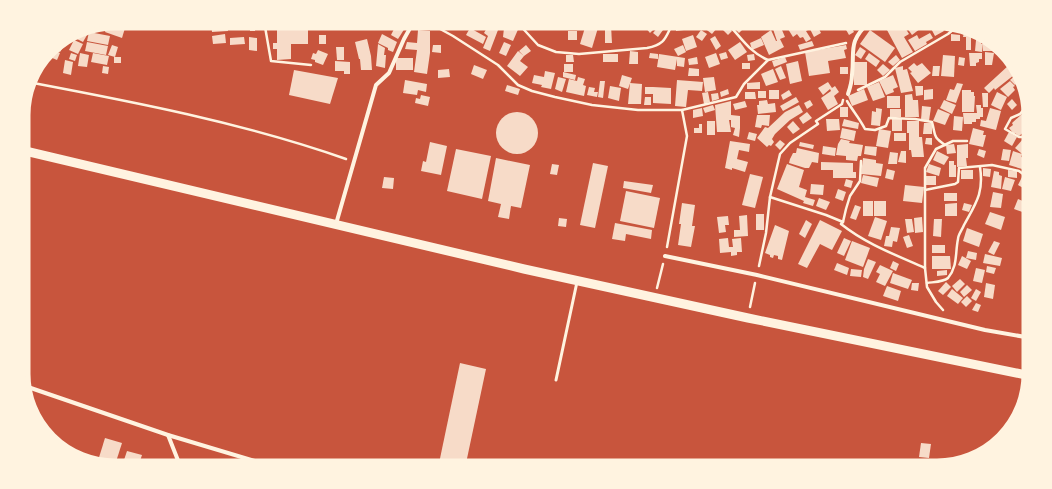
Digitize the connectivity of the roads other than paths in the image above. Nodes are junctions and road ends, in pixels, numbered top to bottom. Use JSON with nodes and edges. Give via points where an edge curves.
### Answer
{"nodes":[{"id":1,"x":410,"y":28,"type":"edge"},
{"id":2,"x":864,"y":28,"type":"edge"},
{"id":3,"x":848,"y":94,"type":"road end"},
{"id":4,"x":28,"y":152,"type":"edge"},
{"id":5,"x":336,"y":224,"type":"junction"},
{"id":6,"x":665,"y":256,"type":"road end"},
{"id":7,"x":578,"y":280,"type":"junction"},
{"id":8,"x":1024,"y":337,"type":"edge"},
{"id":9,"x":1024,"y":375,"type":"edge"},
{"id":10,"x":556,"y":380,"type":"dead end"},
{"id":11,"x":29,"y":389,"type":"edge"},
{"id":12,"x":168,"y":435,"type":"junction"},
{"id":13,"x":178,"y":461,"type":"edge"},
{"id":14,"x":255,"y":461,"type":"edge"}],
"edges":[{"from":1,"to":5,"type":"street","via":[[389,73],[376,85]]},
{"from":2,"to":3,"type":"street","via":[[854,41]]},
{"from":4,"to":5,"type":"main road"},
{"from":5,"to":7,"type":"main road"},
{"from":6,"to":8,"type":"street"},
{"from":7,"to":9,"type":"main road"},
{"from":7,"to":10,"type":"lane"},
{"from":11,"to":12,"type":"street"},
{"from":12,"to":13,"type":"street"},
{"from":12,"to":14,"type":"street"}]}
